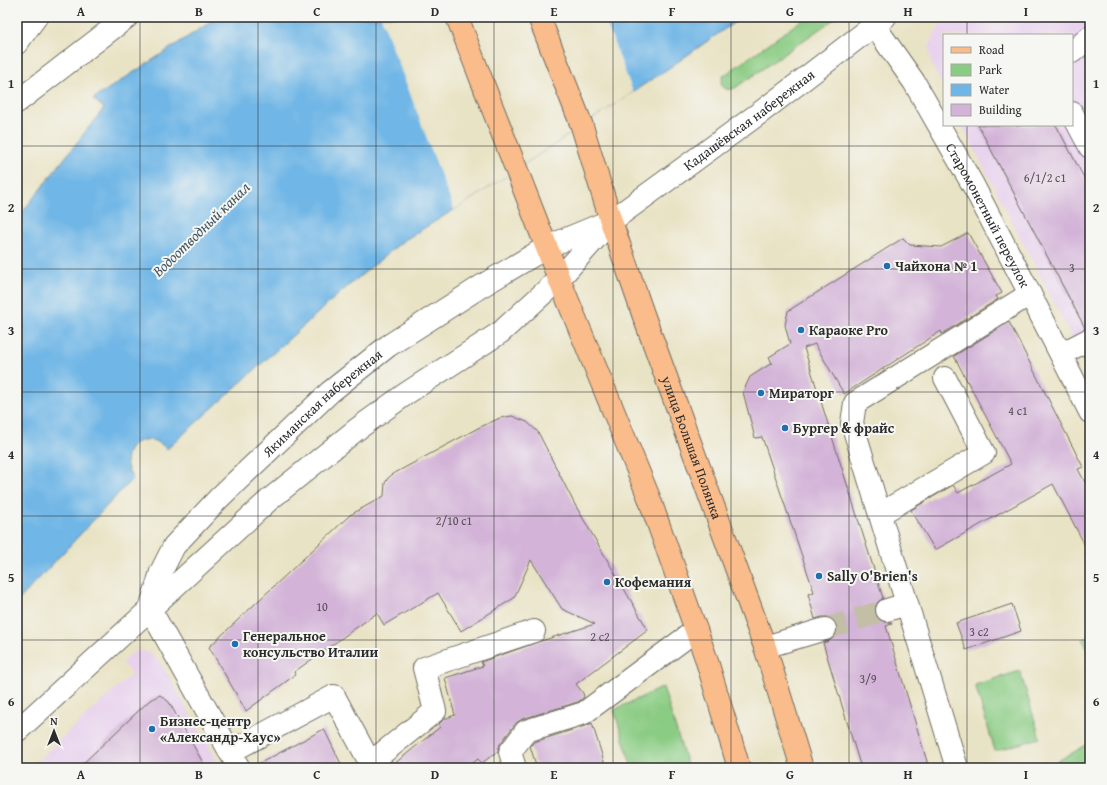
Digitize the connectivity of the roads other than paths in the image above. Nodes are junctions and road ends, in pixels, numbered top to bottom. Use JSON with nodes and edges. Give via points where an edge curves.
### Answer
{"nodes":[{"id":1,"x":36,"y":17,"type":"edge"},
{"id":2,"x":457,"y":17,"type":"edge"},
{"id":3,"x":539,"y":17,"type":"edge"},
{"id":4,"x":113,"y":21,"type":"edge"},
{"id":5,"x":880,"y":21,"type":"edge"},
{"id":6,"x":1090,"y":37,"type":"edge"},
{"id":7,"x":17,"y":43,"type":"edge"},
{"id":8,"x":1073,"y":51,"type":"edge"},
{"id":9,"x":17,"y":102,"type":"edge"},
{"id":10,"x":1073,"y":115,"type":"edge"},
{"id":11,"x":943,"y":124,"type":"edge"},
{"id":12,"x":945,"y":127,"type":"edge"},
{"id":13,"x":1090,"y":147,"type":"edge"},
{"id":14,"x":611,"y":220,"type":"junction"},
{"id":15,"x":547,"y":247,"type":"junction"},
{"id":16,"x":560,"y":279,"type":"junction"},
{"id":17,"x":1030,"y":294,"type":"junction"},
{"id":18,"x":1090,"y":339,"type":"edge"},
{"id":19,"x":1061,"y":354,"type":"junction"},
{"id":20,"x":945,"y":378,"type":"dead end"},
{"id":21,"x":1090,"y":412,"type":"edge"},
{"id":22,"x":880,"y":514,"type":"junction"},
{"id":23,"x":150,"y":609,"type":"junction"},
{"id":24,"x":826,"y":629,"type":"tunnel mouth"},
{"id":25,"x":696,"y":630,"type":"junction"},
{"id":26,"x":534,"y":631,"type":"dead end"},
{"id":27,"x":765,"y":647,"type":"junction"},
{"id":28,"x":17,"y":731,"type":"edge"},
{"id":29,"x":234,"y":760,"type":"edge"},
{"id":30,"x":371,"y":765,"type":"edge"},
{"id":31,"x":515,"y":768,"type":"edge"},
{"id":32,"x":739,"y":768,"type":"edge"},
{"id":33,"x":802,"y":768,"type":"edge"},
{"id":34,"x":957,"y":768,"type":"edge"}],
"edges":[{"from":1,"to":7,"type":"street"},
{"from":2,"to":15,"type":"main road"},
{"from":3,"to":14,"type":"main road","name":"улица Большая Полянка","via":[[582,126]]},
{"from":4,"to":9,"type":"street"},
{"from":5,"to":11,"type":"street","name":"Старомонетный переулок","via":[[914,82]]},
{"from":5,"to":14,"type":"street","name":"Кадашёвская набережная","via":[[761,112]]},
{"from":6,"to":8,"type":"street"},
{"from":10,"to":13,"type":"street"},
{"from":12,"to":17,"type":"street","name":"Старомонетный переулок"},
{"from":14,"to":15,"type":"street","name":"Якиманская набережная"},
{"from":14,"to":16,"type":"street"},
{"from":14,"to":27,"type":"main road","name":"улица Большая Полянка"},
{"from":15,"to":16,"type":"main road"},
{"from":15,"to":23,"type":"street","name":"Якиманская набережная","via":[[388,346],[330,392],[218,498],[174,546],[161,572]]},
{"from":16,"to":23,"type":"street","via":[[501,332],[407,393],[275,495]]},
{"from":16,"to":25,"type":"main road","via":[[648,495]]},
{"from":17,"to":19,"type":"street","name":"Старомонетный переулок"},
{"from":17,"to":22,"type":"street","via":[[856,403],[852,423]]},
{"from":18,"to":19,"type":"street"},
{"from":19,"to":21,"type":"street","name":"Старомонетный переулок"},
{"from":20,"to":22,"type":"street","via":[[984,452]]},
{"from":22,"to":34,"type":"street","via":[[897,607]]},
{"from":23,"to":28,"type":"street"},
{"from":23,"to":29,"type":"street"},
{"from":24,"to":27,"type":"street"},
{"from":25,"to":31,"type":"street","via":[[584,713],[526,731],[510,752]]},
{"from":25,"to":32,"type":"main road"},
{"from":26,"to":30,"type":"street","via":[[424,668],[435,710]]},
{"from":27,"to":33,"type":"main road","name":"улица Большая Полянка"},
{"from":29,"to":30,"type":"street","via":[[334,696]]}]}
